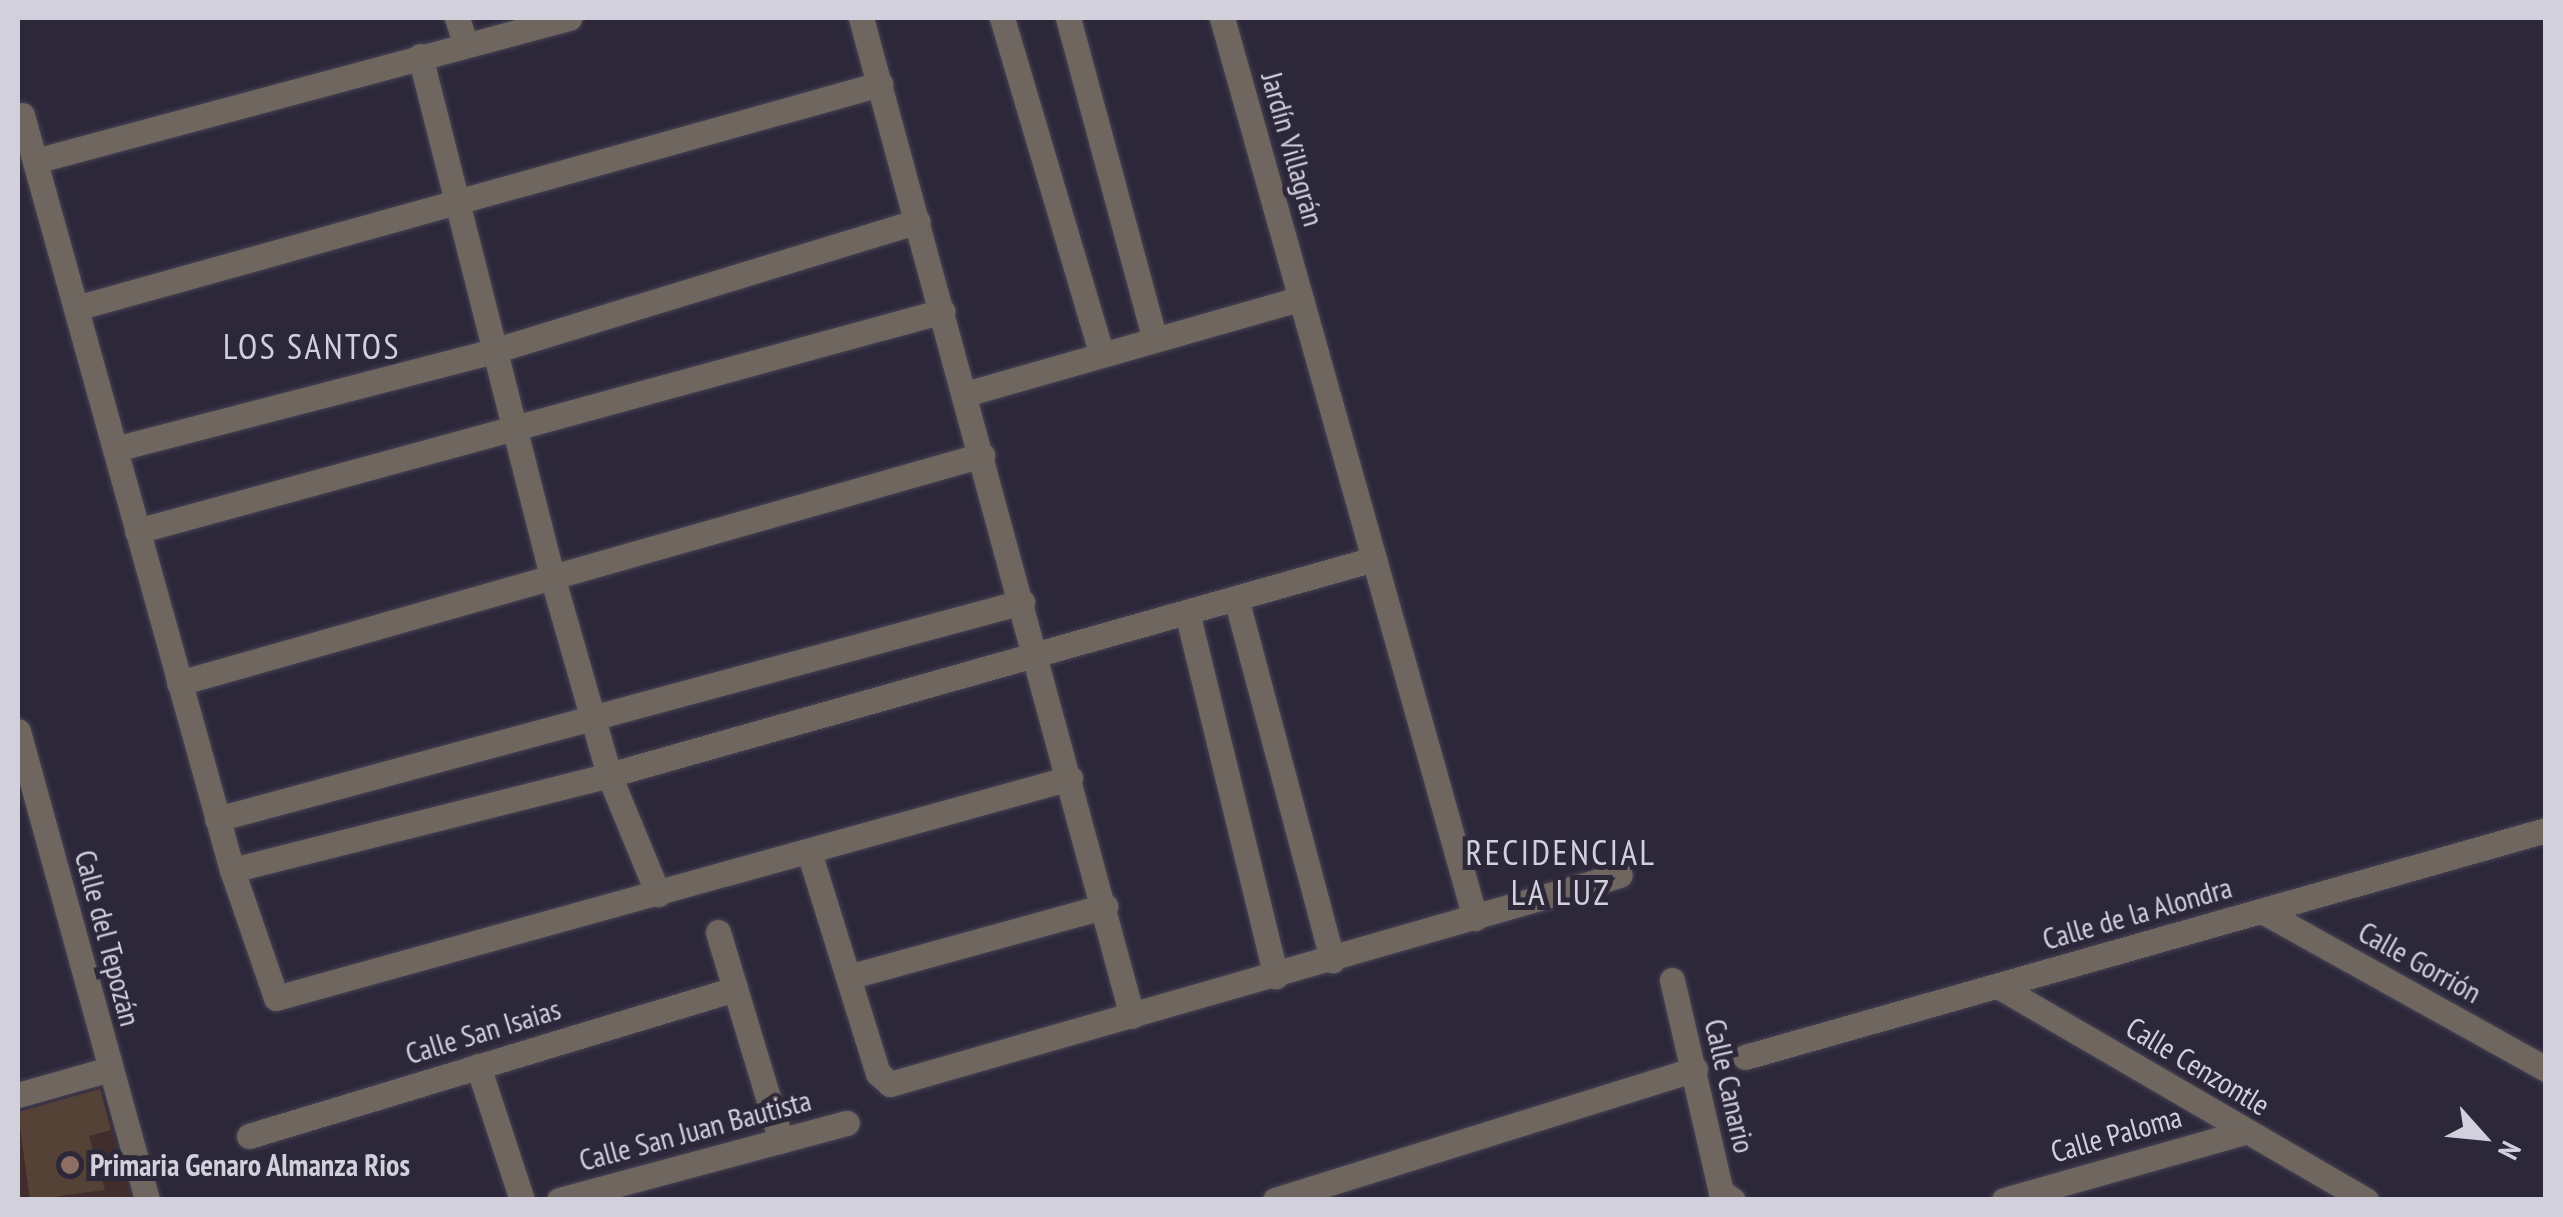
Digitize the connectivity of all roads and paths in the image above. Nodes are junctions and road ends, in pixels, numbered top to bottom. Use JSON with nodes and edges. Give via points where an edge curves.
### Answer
{"nodes":[{"id":1,"x":457,"y":18,"type":"edge"},
{"id":2,"x":569,"y":18,"type":"edge"},
{"id":3,"x":862,"y":18,"type":"edge"},
{"id":4,"x":1002,"y":18,"type":"edge"},
{"id":5,"x":1068,"y":18,"type":"edge"},
{"id":6,"x":1222,"y":18,"type":"edge"},
{"id":7,"x":466,"y":45,"type":"junction"},
{"id":8,"x":420,"y":56,"type":"junction"},
{"id":9,"x":880,"y":84,"type":"junction"},
{"id":10,"x":22,"y":116,"type":"dead end"},
{"id":11,"x":35,"y":161,"type":"junction"},
{"id":12,"x":459,"y":200,"type":"junction"},
{"id":13,"x":918,"y":221,"type":"junction"},
{"id":14,"x":1301,"y":298,"type":"junction"},
{"id":15,"x":76,"y":308,"type":"junction"},
{"id":16,"x":943,"y":311,"type":"junction"},
{"id":17,"x":1154,"y":337,"type":"junction"},
{"id":18,"x":493,"y":351,"type":"junction"},
{"id":19,"x":1101,"y":352,"type":"junction"},
{"id":20,"x":965,"y":394,"type":"junction"},
{"id":21,"x":515,"y":427,"type":"junction"},
{"id":22,"x":114,"y":449,"type":"junction"},
{"id":23,"x":982,"y":455,"type":"junction"},
{"id":24,"x":137,"y":530,"type":"junction"},
{"id":25,"x":1374,"y":559,"type":"junction"},
{"id":26,"x":552,"y":576,"type":"junction"},
{"id":27,"x":1236,"y":598,"type":"junction"},
{"id":28,"x":1022,"y":602,"type":"junction"},
{"id":29,"x":1187,"y":612,"type":"junction"},
{"id":30,"x":1039,"y":653,"type":"junction"},
{"id":31,"x":179,"y":682,"type":"junction"},
{"id":32,"x":593,"y":718,"type":"junction"},
{"id":33,"x":18,"y":731,"type":"edge"},
{"id":34,"x":609,"y":775,"type":"junction"},
{"id":35,"x":1070,"y":778,"type":"junction"},
{"id":36,"x":217,"y":820,"type":"junction"},
{"id":37,"x":2546,"y":830,"type":"edge"},
{"id":38,"x":809,"y":852,"type":"junction"},
{"id":39,"x":232,"y":870,"type":"junction"},
{"id":40,"x":1620,"y":875,"type":"dead end"},
{"id":41,"x":658,"y":894,"type":"junction"},
{"id":42,"x":1104,"y":906,"type":"junction"},
{"id":43,"x":2262,"y":911,"type":"junction"},
{"id":44,"x":1474,"y":918,"type":"junction"},
{"id":45,"x":718,"y":932,"type":"dead end"},
{"id":46,"x":1332,"y":960,"type":"junction"},
{"id":47,"x":1276,"y":976,"type":"junction"},
{"id":48,"x":848,"y":977,"type":"junction"},
{"id":49,"x":1672,"y":980,"type":"dead end"},
{"id":50,"x":1998,"y":986,"type":"junction"},
{"id":51,"x":735,"y":989,"type":"junction"},
{"id":52,"x":1132,"y":1016,"type":"junction"},
{"id":53,"x":1746,"y":1058,"type":"dead end"},
{"id":54,"x":478,"y":1066,"type":"junction"},
{"id":55,"x":110,"y":1068,"type":"junction"},
{"id":56,"x":1694,"y":1069,"type":"junction"},
{"id":57,"x":2546,"y":1070,"type":"edge"},
{"id":58,"x":18,"y":1095,"type":"edge"},
{"id":59,"x":847,"y":1123,"type":"dead end"},
{"id":60,"x":2245,"y":1132,"type":"junction"},
{"id":61,"x":249,"y":1136,"type":"dead end"},
{"id":62,"x":781,"y":1141,"type":"junction"},
{"id":63,"x":146,"y":1200,"type":"edge"},
{"id":64,"x":522,"y":1200,"type":"edge"},
{"id":65,"x":559,"y":1200,"type":"edge"},
{"id":66,"x":1275,"y":1200,"type":"edge"},
{"id":67,"x":1733,"y":1200,"type":"edge"},
{"id":68,"x":2004,"y":1200,"type":"edge"},
{"id":69,"x":2366,"y":1200,"type":"edge"}],
"edges":[{"from":1,"to":7,"type":"street"},
{"from":2,"to":7,"type":"street"},
{"from":3,"to":9,"type":"street"},
{"from":4,"to":19,"type":"street"},
{"from":5,"to":17,"type":"street"},
{"from":6,"to":14,"type":"street","name":"Jardín Villagrán"},
{"from":7,"to":8,"type":"street"},
{"from":8,"to":11,"type":"street"},
{"from":8,"to":12,"type":"street"},
{"from":9,"to":12,"type":"street"},
{"from":9,"to":13,"type":"street"},
{"from":10,"to":11,"type":"street"},
{"from":11,"to":15,"type":"street"},
{"from":12,"to":15,"type":"street"},
{"from":12,"to":18,"type":"street"},
{"from":13,"to":16,"type":"street"},
{"from":13,"to":18,"type":"street"},
{"from":14,"to":17,"type":"street"},
{"from":14,"to":25,"type":"street","name":"Jardín Villagrán"},
{"from":15,"to":22,"type":"street"},
{"from":16,"to":20,"type":"street"},
{"from":16,"to":21,"type":"street"},
{"from":17,"to":19,"type":"street"},
{"from":18,"to":21,"type":"street"},
{"from":18,"to":22,"type":"street"},
{"from":19,"to":20,"type":"street"},
{"from":20,"to":23,"type":"street"},
{"from":21,"to":24,"type":"street"},
{"from":21,"to":26,"type":"street"},
{"from":22,"to":24,"type":"street"},
{"from":23,"to":26,"type":"street"},
{"from":23,"to":28,"type":"street"},
{"from":24,"to":31,"type":"street"},
{"from":25,"to":27,"type":"street"},
{"from":25,"to":44,"type":"street","name":"Jardín Villagrán"},
{"from":26,"to":31,"type":"street"},
{"from":26,"to":32,"type":"street"},
{"from":27,"to":29,"type":"street"},
{"from":27,"to":46,"type":"street"},
{"from":28,"to":30,"type":"street"},
{"from":28,"to":32,"type":"street"},
{"from":29,"to":30,"type":"street"},
{"from":29,"to":47,"type":"street"},
{"from":30,"to":34,"type":"street"},
{"from":30,"to":35,"type":"street"},
{"from":31,"to":36,"type":"street"},
{"from":32,"to":34,"type":"street"},
{"from":32,"to":36,"type":"street"},
{"from":33,"to":55,"type":"street","name":"Calle del Tepozán"},
{"from":34,"to":39,"type":"street"},
{"from":34,"to":41,"type":"street"},
{"from":35,"to":38,"type":"street"},
{"from":35,"to":42,"type":"street"},
{"from":36,"to":39,"type":"street"},
{"from":37,"to":43,"type":"street","name":"Calle de la Alondra"},
{"from":38,"to":41,"type":"street"},
{"from":38,"to":48,"type":"street"},
{"from":39,"to":41,"type":"street","via":[[266,988],[287,1000]]},
{"from":40,"to":44,"type":"street"},
{"from":42,"to":48,"type":"street"},
{"from":42,"to":52,"type":"street"},
{"from":43,"to":50,"type":"street","name":"Calle de la Alondra"},
{"from":43,"to":57,"type":"street","name":"Calle Gorrión"},
{"from":44,"to":46,"type":"street"},
{"from":45,"to":51,"type":"street"},
{"from":46,"to":47,"type":"street"},
{"from":47,"to":52,"type":"street"},
{"from":48,"to":52,"type":"street","via":[[878,1073],[890,1084]]},
{"from":49,"to":56,"type":"street","name":"Calle Canario"},
{"from":50,"to":53,"type":"street","name":"Calle de la Alondra"},
{"from":50,"to":60,"type":"street","name":"Calle Cenzontle"},
{"from":51,"to":54,"type":"street","name":"Calle San Isaias"},
{"from":51,"to":62,"type":"street"},
{"from":54,"to":61,"type":"street","name":"Calle San Isaias"},
{"from":54,"to":64,"type":"street"},
{"from":55,"to":58,"type":"street","name":"Calle del Tepozán"},
{"from":55,"to":63,"type":"street"},
{"from":56,"to":66,"type":"street"},
{"from":56,"to":67,"type":"street","name":"Calle Canario","via":[[1721,1192]]},
{"from":59,"to":62,"type":"street","name":"Calle San Juan Bautista"},
{"from":60,"to":68,"type":"street","name":"Calle Paloma"},
{"from":60,"to":69,"type":"street","name":"Calle Cenzontle"},
{"from":62,"to":65,"type":"street","name":"Calle San Juan Bautista"}]}
